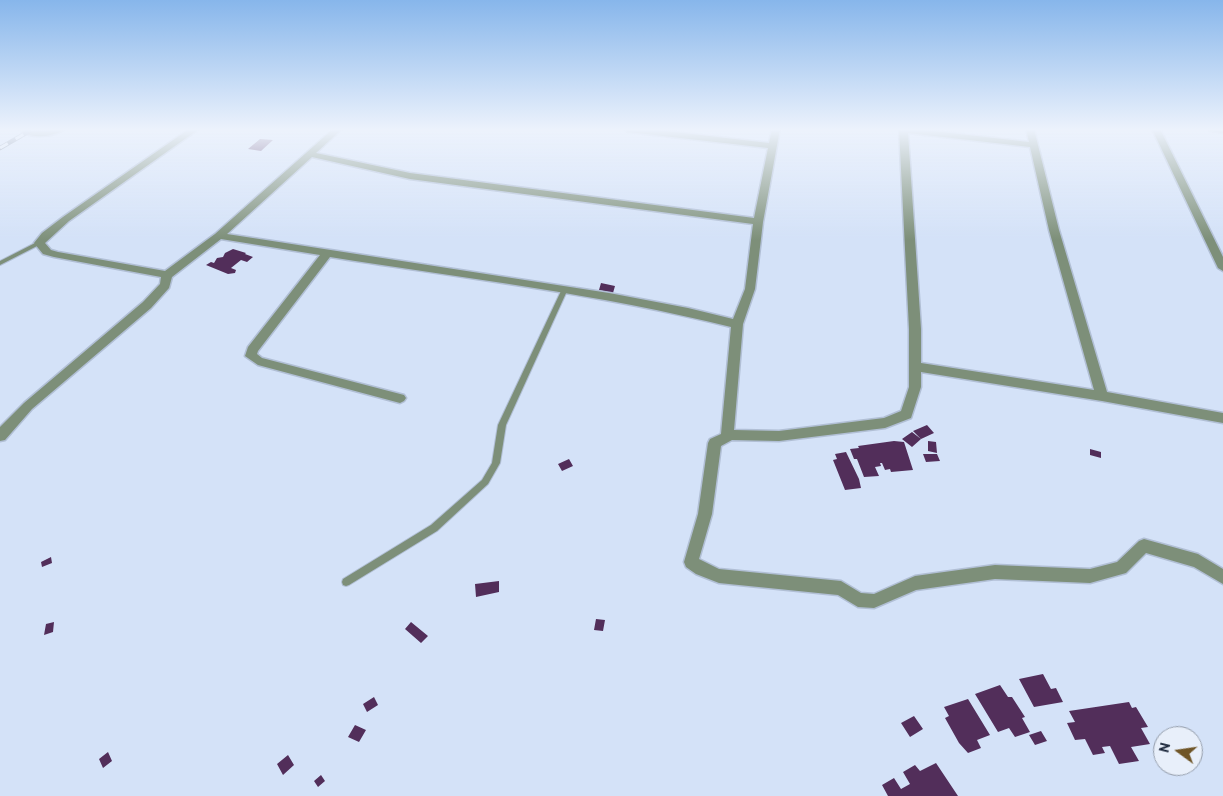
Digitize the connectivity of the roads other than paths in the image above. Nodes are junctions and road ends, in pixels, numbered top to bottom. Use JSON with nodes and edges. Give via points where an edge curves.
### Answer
{"nodes":[{"id":1,"x":142,"y":166,"type":"edge"},
{"id":2,"x":297,"y":166,"type":"edge"},
{"id":3,"x":361,"y":166,"type":"edge"},
{"id":4,"x":768,"y":166,"type":"edge"},
{"id":5,"x":905,"y":166,"type":"edge"},
{"id":6,"x":1040,"y":166,"type":"edge"},
{"id":7,"x":1174,"y":166,"type":"edge"},
{"id":8,"x":758,"y":222,"type":"junction"},
{"id":9,"x":219,"y":236,"type":"junction"},
{"id":10,"x":39,"y":243,"type":"junction"},
{"id":11,"x":327,"y":253,"type":"junction"},
{"id":12,"x":0,"y":263,"type":"edge"},
{"id":13,"x":1223,"y":268,"type":"edge"},
{"id":14,"x":167,"y":275,"type":"junction"},
{"id":15,"x":564,"y":291,"type":"junction"},
{"id":16,"x":737,"y":324,"type":"junction"},
{"id":17,"x":915,"y":367,"type":"junction"},
{"id":18,"x":1102,"y":396,"type":"junction"},
{"id":19,"x":400,"y":398,"type":"dead end"},
{"id":20,"x":1223,"y":418,"type":"edge"},
{"id":21,"x":727,"y":435,"type":"junction"},
{"id":22,"x":0,"y":436,"type":"edge"},
{"id":23,"x":1223,"y":576,"type":"edge"},
{"id":24,"x":346,"y":582,"type":"dead end"}],
"edges":[{"from":1,"to":10,"type":"street","via":[[66,219]]},
{"from":2,"to":9,"type":"street"},
{"from":3,"to":8,"type":"street","via":[[410,176]]},
{"from":4,"to":8,"type":"street"},
{"from":5,"to":17,"type":"street"},
{"from":6,"to":18,"type":"street","via":[[1054,230]]},
{"from":7,"to":13,"type":"street"},
{"from":8,"to":16,"type":"street","via":[[750,289]]},
{"from":9,"to":11,"type":"street"},
{"from":9,"to":14,"type":"street"},
{"from":10,"to":12,"type":"lane"},
{"from":10,"to":14,"type":"street","via":[[47,252],[58,255]]},
{"from":11,"to":15,"type":"street"},
{"from":11,"to":19,"type":"street","via":[[252,350],[251,356],[258,361]]},
{"from":14,"to":22,"type":"street","via":[[165,285],[146,305],[28,406]]},
{"from":15,"to":16,"type":"street","via":[[688,312]]},
{"from":15,"to":24,"type":"lane","via":[[502,425],[496,463],[485,482],[434,528]]},
{"from":16,"to":21,"type":"street"},
{"from":17,"to":18,"type":"street"},
{"from":17,"to":21,"type":"street","via":[[915,387],[906,414],[885,423],[779,436]]},
{"from":18,"to":20,"type":"street"},
{"from":21,"to":23,"type":"street","via":[[715,443],[705,514],[691,562],[719,576],[841,588],[858,600],[874,601],[915,582],[995,572],[1090,576],[1121,568],[1144,546],[1198,561]]}]}
